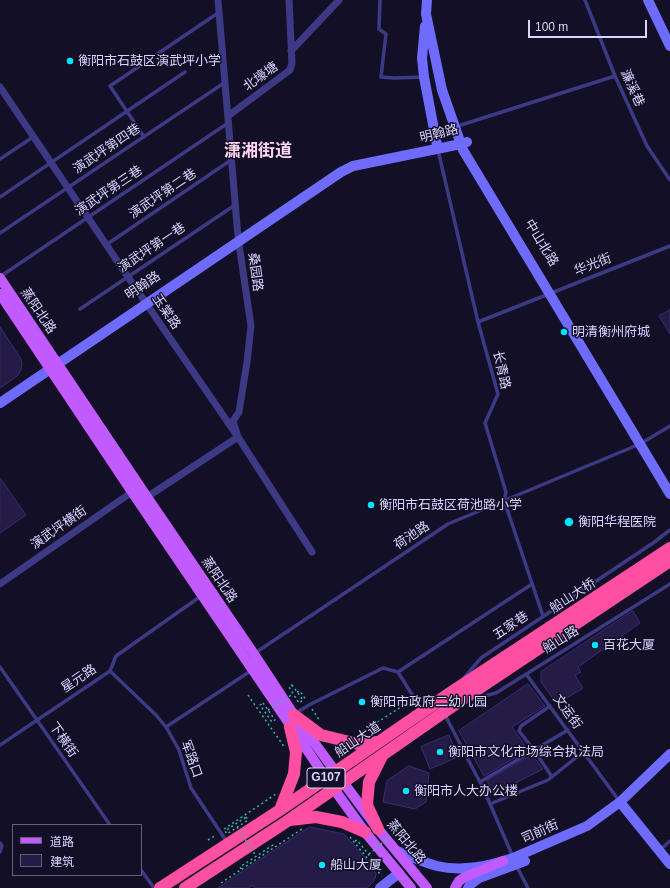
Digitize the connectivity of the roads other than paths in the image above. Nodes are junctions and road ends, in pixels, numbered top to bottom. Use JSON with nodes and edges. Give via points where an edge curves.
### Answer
{"nodes":[{"id":1,"x":218,"y":0,"type":"edge"},
{"id":2,"x":294,"y":0,"type":"edge"},
{"id":3,"x":339,"y":0,"type":"edge"},
{"id":4,"x":380,"y":0,"type":"edge"},
{"id":5,"x":427,"y":0,"type":"edge"},
{"id":6,"x":431,"y":0,"type":"edge"},
{"id":7,"x":585,"y":0,"type":"edge"},
{"id":8,"x":648,"y":0,"type":"edge"},
{"id":9,"x":655,"y":0,"type":"edge"},
{"id":10,"x":289,"y":3,"type":"edge"},
{"id":11,"x":219,"y":12,"type":"junction"},
{"id":12,"x":426,"y":14,"type":"junction"},
{"id":13,"x":670,"y":33,"type":"edge"},
{"id":14,"x":670,"y":46,"type":"edge"},
{"id":15,"x":291,"y":51,"type":"junction"},
{"id":16,"x":185,"y":72,"type":"dead end"},
{"id":17,"x":615,"y":76,"type":"junction"},
{"id":18,"x":424,"y":77,"type":"junction"},
{"id":19,"x":225,"y":82,"type":"junction"},
{"id":20,"x":0,"y":87,"type":"edge"},
{"id":21,"x":127,"y":111,"type":"junction"},
{"id":22,"x":228,"y":119,"type":"junction"},
{"id":23,"x":461,"y":125,"type":"junction"},
{"id":24,"x":33,"y":137,"type":"junction"},
{"id":25,"x":144,"y":137,"type":"junction"},
{"id":26,"x":462,"y":142,"type":"junction"},
{"id":27,"x":437,"y":147,"type":"junction"},
{"id":28,"x":0,"y":159,"type":"edge"},
{"id":29,"x":232,"y":159,"type":"junction"},
{"id":30,"x":51,"y":163,"type":"junction"},
{"id":31,"x":670,"y":180,"type":"edge"},
{"id":32,"x":68,"y":188,"type":"junction"},
{"id":33,"x":0,"y":197,"type":"edge"},
{"id":34,"x":236,"y":204,"type":"junction"},
{"id":35,"x":88,"y":218,"type":"junction"},
{"id":36,"x":0,"y":233,"type":"edge"},
{"id":37,"x":238,"y":239,"type":"junction"},
{"id":38,"x":106,"y":245,"type":"junction"},
{"id":39,"x":670,"y":246,"type":"edge"},
{"id":40,"x":0,"y":277,"type":"edge"},
{"id":41,"x":128,"y":277,"type":"junction"},
{"id":42,"x":552,"y":292,"type":"junction"},
{"id":43,"x":0,"y":294,"type":"edge"},
{"id":44,"x":145,"y":302,"type":"junction"},
{"id":45,"x":80,"y":309,"type":"dead end"},
{"id":46,"x":478,"y":322,"type":"junction"},
{"id":47,"x":53,"y":365,"type":"junction"},
{"id":48,"x":0,"y":398,"type":"edge"},
{"id":49,"x":0,"y":403,"type":"edge"},
{"id":50,"x":670,"y":426,"type":"edge"},
{"id":51,"x":238,"y":437,"type":"junction"},
{"id":52,"x":642,"y":442,"type":"junction"},
{"id":53,"x":670,"y":483,"type":"edge"},
{"id":54,"x":132,"y":492,"type":"junction"},
{"id":55,"x":670,"y":494,"type":"edge"},
{"id":56,"x":147,"y":497,"type":"junction"},
{"id":57,"x":504,"y":500,"type":"junction"},
{"id":58,"x":670,"y":530,"type":"edge"},
{"id":59,"x":670,"y":548,"type":"edge"},
{"id":60,"x":312,"y":552,"type":"dead end"},
{"id":61,"x":670,"y":561,"type":"edge"},
{"id":62,"x":0,"y":584,"type":"edge"},
{"id":63,"x":532,"y":584,"type":"junction"},
{"id":64,"x":670,"y":584,"type":"edge"},
{"id":65,"x":201,"y":596,"type":"junction"},
{"id":66,"x":544,"y":616,"type":"junction"},
{"id":67,"x":254,"y":654,"type":"junction"},
{"id":68,"x":0,"y":667,"type":"edge"},
{"id":69,"x":252,"y":670,"type":"junction"},
{"id":70,"x":110,"y":671,"type":"junction"},
{"id":71,"x":494,"y":671,"type":"junction"},
{"id":72,"x":398,"y":672,"type":"junction"},
{"id":73,"x":526,"y":674,"type":"junction"},
{"id":74,"x":454,"y":698,"type":"junction"},
{"id":75,"x":550,"y":706,"type":"junction"},
{"id":76,"x":423,"y":712,"type":"junction"},
{"id":77,"x":444,"y":712,"type":"junction"},
{"id":78,"x":294,"y":714,"type":"junction"},
{"id":79,"x":37,"y":720,"type":"junction"},
{"id":80,"x":166,"y":727,"type":"junction"},
{"id":81,"x":290,"y":727,"type":"junction"},
{"id":82,"x":568,"y":730,"type":"junction"},
{"id":83,"x":380,"y":741,"type":"junction"},
{"id":84,"x":0,"y":745,"type":"edge"},
{"id":85,"x":534,"y":750,"type":"junction"},
{"id":86,"x":584,"y":752,"type":"junction"},
{"id":87,"x":670,"y":754,"type":"edge"},
{"id":88,"x":382,"y":755,"type":"junction"},
{"id":89,"x":670,"y":761,"type":"edge"},
{"id":90,"x":331,"y":775,"type":"junction"},
{"id":91,"x":552,"y":777,"type":"junction"},
{"id":92,"x":480,"y":782,"type":"junction"},
{"id":93,"x":338,"y":786,"type":"junction"},
{"id":94,"x":490,"y":804,"type":"junction"},
{"id":95,"x":622,"y":804,"type":"junction"},
{"id":96,"x":280,"y":810,"type":"junction"},
{"id":97,"x":289,"y":820,"type":"junction"},
{"id":98,"x":109,"y":824,"type":"edge"},
{"id":99,"x":378,"y":829,"type":"junction"},
{"id":100,"x":362,"y":837,"type":"junction"},
{"id":101,"x":670,"y":841,"type":"edge"},
{"id":102,"x":0,"y":843,"type":"edge"},
{"id":103,"x":227,"y":844,"type":"junction"},
{"id":104,"x":397,"y":851,"type":"junction"},
{"id":105,"x":660,"y":851,"type":"junction"},
{"id":106,"x":0,"y":852,"type":"edge"},
{"id":107,"x":515,"y":861,"type":"junction"},
{"id":108,"x":503,"y":862,"type":"junction"},
{"id":109,"x":670,"y":864,"type":"edge"},
{"id":110,"x":142,"y":871,"type":"edge"},
{"id":111,"x":399,"y":873,"type":"junction"},
{"id":112,"x":154,"y":888,"type":"edge"},
{"id":113,"x":160,"y":888,"type":"edge"},
{"id":114,"x":185,"y":888,"type":"edge"},
{"id":115,"x":380,"y":888,"type":"edge"},
{"id":116,"x":411,"y":888,"type":"edge"},
{"id":117,"x":427,"y":888,"type":"edge"},
{"id":118,"x":455,"y":888,"type":"edge"},
{"id":119,"x":468,"y":888,"type":"edge"},
{"id":120,"x":528,"y":888,"type":"edge"}],
"edges":[{"from":1,"to":11,"type":"street","name":"桑园路"},
{"from":2,"to":10,"type":"street"},
{"from":3,"to":15,"type":"street"},
{"from":4,"to":18,"type":"lane","via":[[379,29],[386,34],[381,77]]},
{"from":5,"to":12,"type":"street","name":"中山北路"},
{"from":6,"to":23,"type":"street","name":"中山北路","via":[[430,13],[448,89]]},
{"from":7,"to":17,"type":"lane","name":"濂溪巷"},
{"from":8,"to":14,"type":"street"},
{"from":9,"to":13,"type":"street"},
{"from":10,"to":15,"type":"street","name":"北壕塘"},
{"from":11,"to":19,"type":"street","name":"桑园路"},
{"from":11,"to":21,"type":"lane","via":[[110,86]]},
{"from":12,"to":18,"type":"street","name":"中山北路","via":[[422,58]]},
{"from":12,"to":26,"type":"street","name":"中山北路","via":[[442,90]]},
{"from":15,"to":22,"type":"street","name":"北壕塘","via":[[290,70]]},
{"from":16,"to":21,"type":"lane"},
{"from":17,"to":23,"type":"lane"},
{"from":17,"to":31,"type":"lane","name":"濂溪巷","via":[[647,146]]},
{"from":18,"to":27,"type":"street","name":"中山北路"},
{"from":19,"to":22,"type":"street","name":"桑园路"},
{"from":19,"to":25,"type":"lane","name":"演武坪第四巷"},
{"from":20,"to":24,"type":"street","name":"玉棠路"},
{"from":21,"to":25,"type":"lane"},
{"from":21,"to":30,"type":"lane"},
{"from":22,"to":29,"type":"street","name":"桑园路"},
{"from":22,"to":35,"type":"lane","name":"演武坪第三巷"},
{"from":23,"to":26,"type":"street","name":"中山北路"},
{"from":24,"to":28,"type":"lane"},
{"from":24,"to":30,"type":"street","name":"玉棠路"},
{"from":25,"to":32,"type":"lane","name":"演武坪第四巷"},
{"from":26,"to":27,"type":"street","name":"明翰路"},
{"from":26,"to":42,"type":"street","name":"中山北路","via":[[463,150]]},
{"from":27,"to":37,"type":"street","name":"明翰路","via":[[352,162]]},
{"from":27,"to":46,"type":"lane","name":"长青路"},
{"from":29,"to":34,"type":"street","name":"桑园路"},
{"from":29,"to":38,"type":"lane","name":"演武坪第二巷"},
{"from":30,"to":32,"type":"street","name":"玉棠路"},
{"from":30,"to":33,"type":"lane"},
{"from":32,"to":35,"type":"street","name":"玉棠路"},
{"from":32,"to":36,"type":"lane","name":"演武坪第四巷"},
{"from":34,"to":37,"type":"street","name":"桑园路"},
{"from":34,"to":41,"type":"lane","name":"演武坪第一巷"},
{"from":35,"to":38,"type":"street","name":"玉棠路"},
{"from":35,"to":40,"type":"lane","name":"演武坪第三巷"},
{"from":37,"to":44,"type":"street","name":"明翰路"},
{"from":37,"to":51,"type":"street","name":"桑园路","via":[[251,326],[239,412],[233,421]]},
{"from":38,"to":41,"type":"street","name":"玉棠路"},
{"from":39,"to":42,"type":"lane","name":"华光街"},
{"from":40,"to":47,"type":"main road","name":"蒸阳北路"},
{"from":41,"to":44,"type":"street","name":"玉棠路"},
{"from":41,"to":45,"type":"lane","name":"演武坪第一巷"},
{"from":42,"to":46,"type":"lane","name":"华光街"},
{"from":42,"to":52,"type":"street","name":"中山北路"},
{"from":43,"to":47,"type":"main road","name":"蒸阳北路"},
{"from":44,"to":47,"type":"street","name":"明翰路"},
{"from":44,"to":51,"type":"street","name":"玉棠路"},
{"from":46,"to":57,"type":"lane","name":"长青路","via":[[498,394],[485,423],[506,492]]},
{"from":47,"to":48,"type":"street","name":"明翰路"},
{"from":47,"to":49,"type":"street","name":"明翰路"},
{"from":47,"to":54,"type":"main road","name":"蒸阳北路"},
{"from":47,"to":56,"type":"main road","name":"蒸阳北路"},
{"from":50,"to":52,"type":"lane","name":"荷池路"},
{"from":51,"to":56,"type":"street"},
{"from":51,"to":60,"type":"street","name":"玉棠路"},
{"from":52,"to":53,"type":"street","name":"中山北路"},
{"from":52,"to":55,"type":"street","name":"中山北路"},
{"from":52,"to":57,"type":"lane","name":"荷池路"},
{"from":54,"to":62,"type":"street","name":"演武坪横街"},
{"from":54,"to":65,"type":"main road","name":"蒸阳北路"},
{"from":56,"to":67,"type":"main road","name":"蒸阳北路"},
{"from":57,"to":63,"type":"lane","name":"长青路"},
{"from":57,"to":67,"type":"lane","name":"荷池路","via":[[448,524]]},
{"from":58,"to":66,"type":"lane","name":"五家巷"},
{"from":59,"to":71,"type":"highway","name":"船山大桥","number":"G107"},
{"from":61,"to":71,"type":"highway","name":"船山大桥","number":"G107"},
{"from":63,"to":66,"type":"lane","name":"长青路"},
{"from":63,"to":72,"type":"lane"},
{"from":64,"to":73,"type":"lane","name":"船山路"},
{"from":65,"to":69,"type":"main road","name":"蒸阳北路"},
{"from":65,"to":70,"type":"lane","name":"星元路","via":[[116,656]]},
{"from":66,"to":74,"type":"lane","name":"五家巷","via":[[481,658]]},
{"from":67,"to":78,"type":"main road","name":"蒸阳北路"},
{"from":68,"to":79,"type":"lane","name":"下横街"},
{"from":69,"to":80,"type":"lane"},
{"from":69,"to":81,"type":"main road","name":"蒸阳北路"},
{"from":70,"to":79,"type":"lane","name":"星元路"},
{"from":70,"to":80,"type":"lane","name":"军路口"},
{"from":71,"to":74,"type":"highway","name":"船山大道","number":"G107"},
{"from":72,"to":76,"type":"lane"},
{"from":72,"to":78,"type":"lane","via":[[383,668]]},
{"from":73,"to":74,"type":"lane","name":"船山路","via":[[496,693]]},
{"from":73,"to":75,"type":"lane","name":"文运街"},
{"from":74,"to":76,"type":"highway","name":"船山大道","number":"G107"},
{"from":74,"to":77,"type":"highway","name":"船山大道","number":"G107"},
{"from":75,"to":82,"type":"lane","name":"文运街"},
{"from":75,"to":85,"type":"lane","via":[[520,726],[519,731]]},
{"from":76,"to":83,"type":"highway","name":"船山大道","number":"G107"},
{"from":77,"to":88,"type":"highway","name":"船山大道","number":"G107"},
{"from":77,"to":92,"type":"lane"},
{"from":78,"to":83,"type":"highway","via":[[321,735],[358,744]]},
{"from":78,"to":90,"type":"main road","name":"蒸阳北路"},
{"from":79,"to":84,"type":"lane","name":"星元路"},
{"from":79,"to":98,"type":"lane","name":"下横街"},
{"from":80,"to":103,"type":"lane","name":"军路口","via":[[180,750],[191,788]]},
{"from":81,"to":90,"type":"main road","name":"蒸阳北路"},
{"from":81,"to":96,"type":"highway","via":[[296,752],[294,774]]},
{"from":82,"to":85,"type":"lane"},
{"from":82,"to":86,"type":"lane","name":"文运街"},
{"from":83,"to":90,"type":"highway","name":"船山大道","number":"G107"},
{"from":85,"to":91,"type":"lane"},
{"from":85,"to":92,"type":"lane"},
{"from":86,"to":91,"type":"lane"},
{"from":86,"to":95,"type":"lane","name":"文运街"},
{"from":87,"to":95,"type":"street","name":"司前街"},
{"from":88,"to":93,"type":"highway","name":"船山大道","number":"G107"},
{"from":88,"to":99,"type":"highway","via":[[369,782],[367,805]]},
{"from":89,"to":95,"type":"street","name":"司前街"},
{"from":90,"to":93,"type":"main road","name":"蒸阳北路"},
{"from":90,"to":96,"type":"highway","name":"船山大道","number":"G107"},
{"from":91,"to":94,"type":"lane"},
{"from":92,"to":94,"type":"lane"},
{"from":93,"to":97,"type":"highway","name":"船山大道","number":"G107"},
{"from":93,"to":99,"type":"main road","name":"蒸阳北路"},
{"from":93,"to":100,"type":"main road","name":"蒸阳北路"},
{"from":94,"to":107,"type":"lane"},
{"from":95,"to":105,"type":"street"},
{"from":95,"to":107,"type":"street","name":"司前街","via":[[587,826]]},
{"from":96,"to":103,"type":"highway","name":"船山大道","number":"G107"},
{"from":97,"to":100,"type":"highway","via":[[316,817],[342,822]]},
{"from":97,"to":114,"type":"highway","name":"船山大道","number":"G107"},
{"from":99,"to":104,"type":"main road","name":"蒸阳北路"},
{"from":100,"to":111,"type":"main road","name":"蒸阳北路"},
{"from":101,"to":105,"type":"lane"},
{"from":102,"to":106,"type":"lane"},
{"from":103,"to":113,"type":"highway","name":"船山大道","number":"G107"},
{"from":104,"to":108,"type":"street","name":"司前街","via":[[438,866],[472,868]]},
{"from":104,"to":117,"type":"main road","name":"蒸阳北路"},
{"from":105,"to":109,"type":"street"},
{"from":107,"to":108,"type":"street","name":"司前街"},
{"from":107,"to":119,"type":"street","name":"司前街","via":[[479,878]]},
{"from":107,"to":120,"type":"lane"},
{"from":108,"to":118,"type":"main road","via":[[465,878]]},
{"from":110,"to":112,"type":"lane"},
{"from":111,"to":115,"type":"street"},
{"from":111,"to":116,"type":"main road","name":"蒸阳北路"}]}
